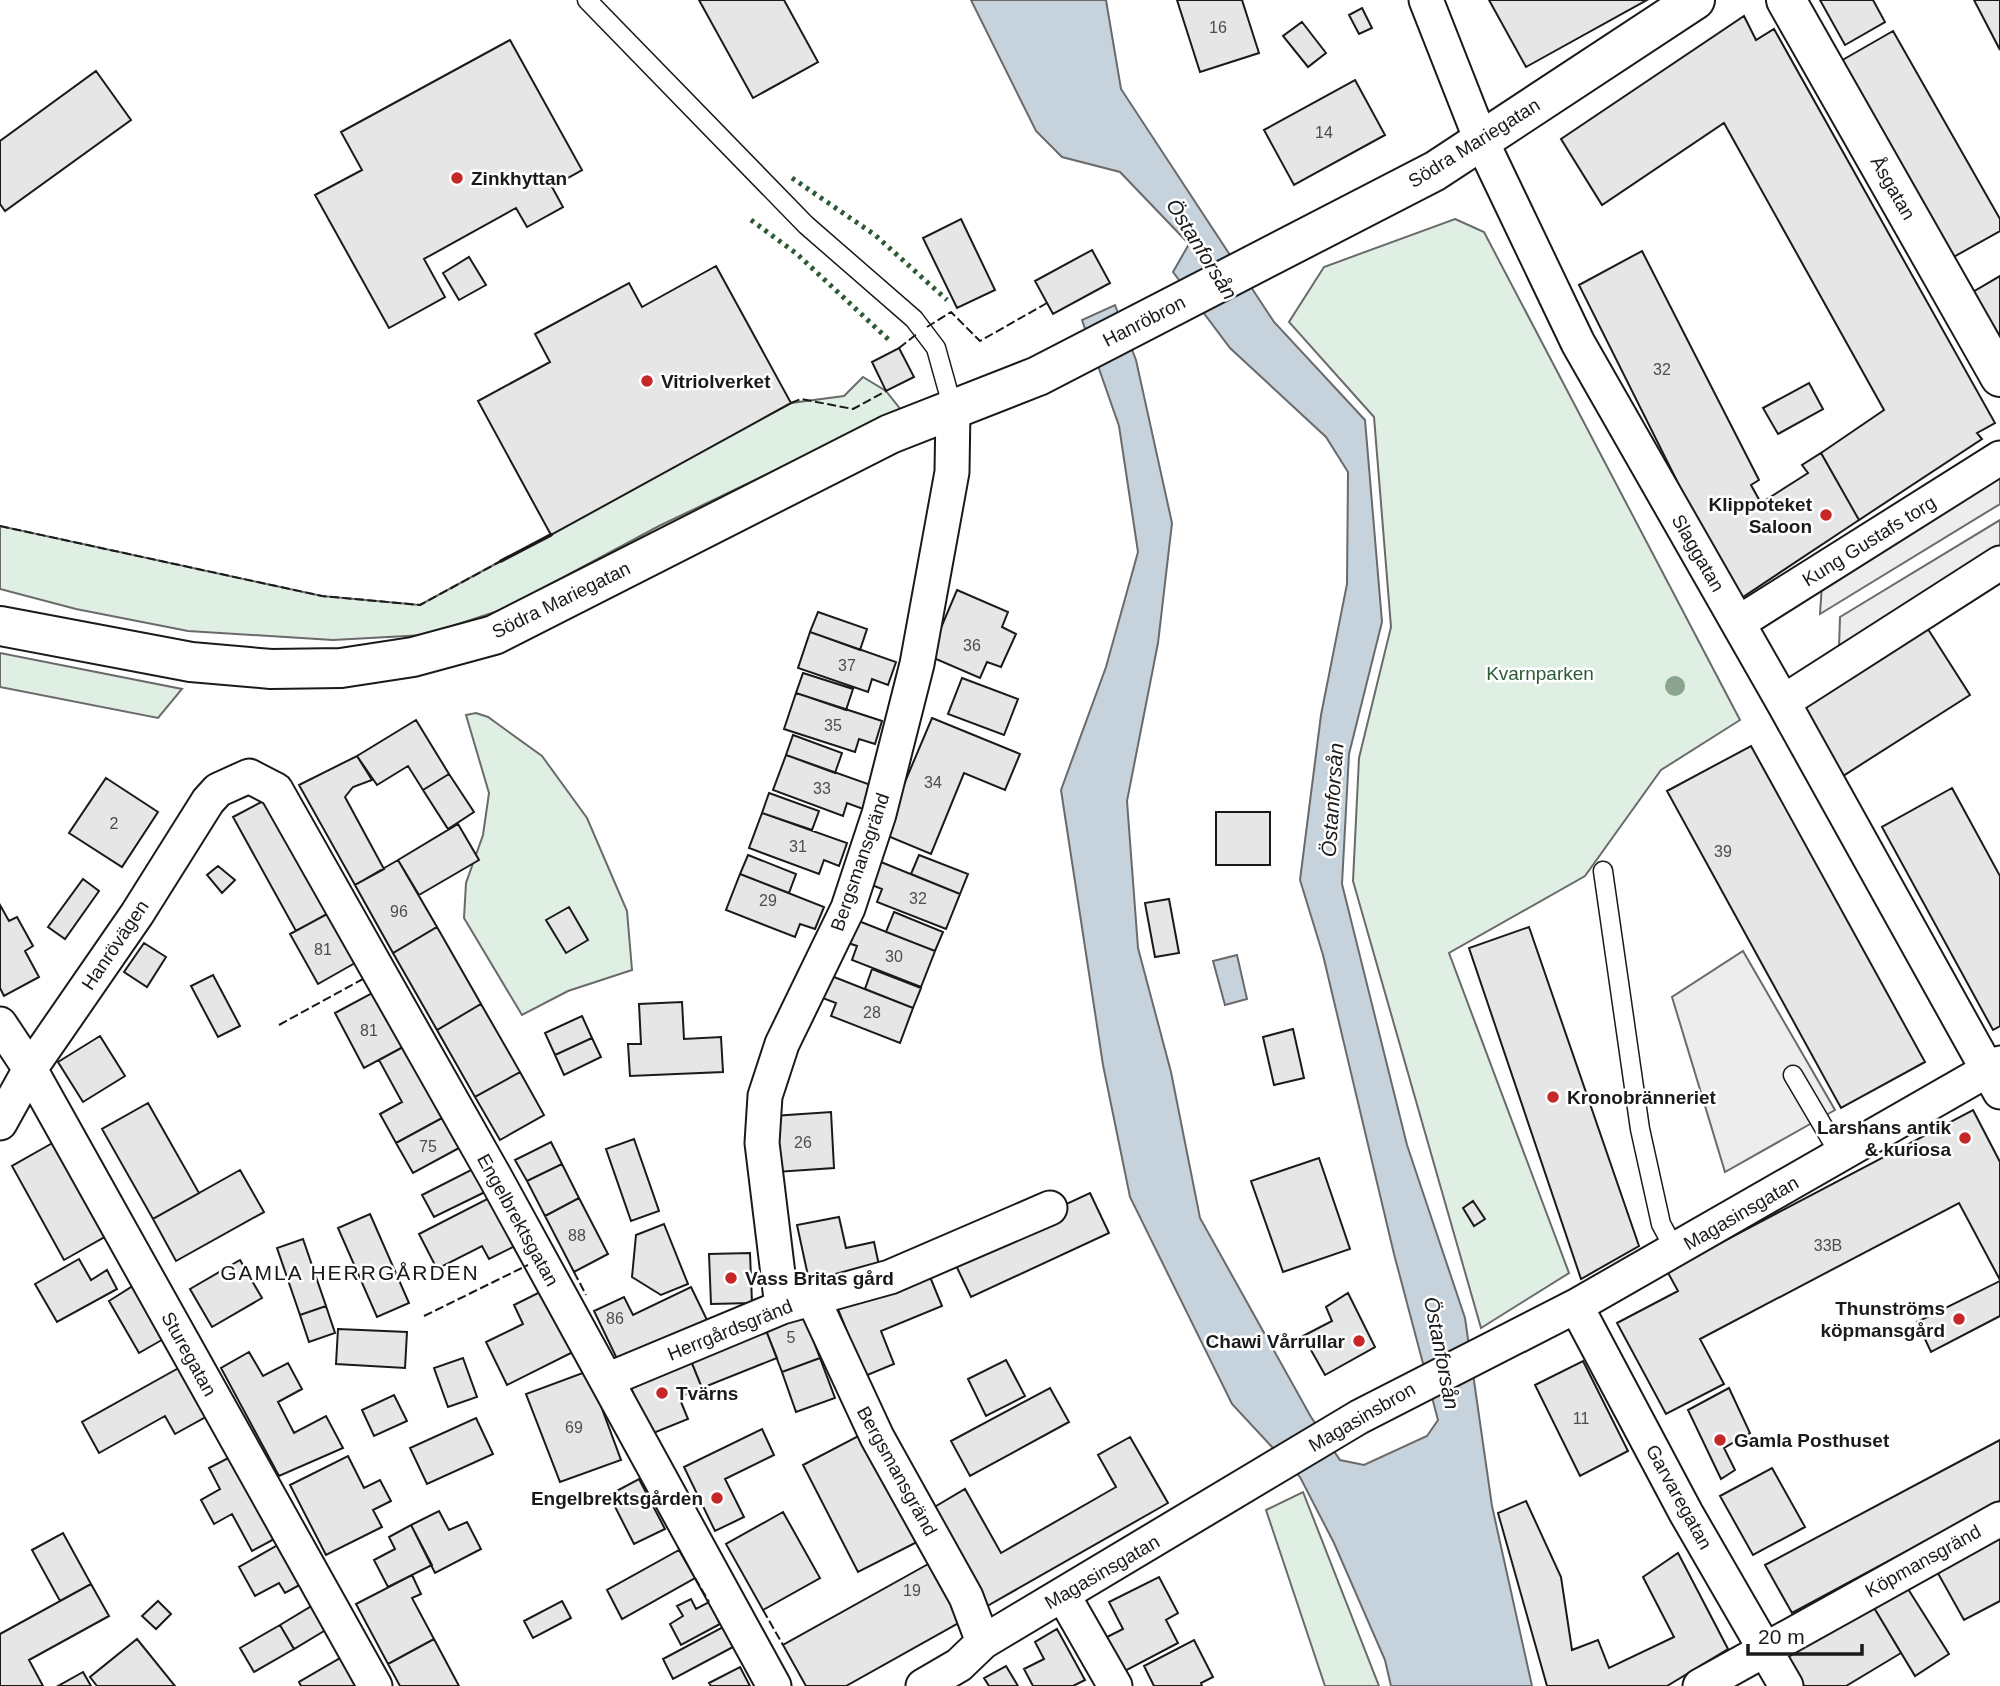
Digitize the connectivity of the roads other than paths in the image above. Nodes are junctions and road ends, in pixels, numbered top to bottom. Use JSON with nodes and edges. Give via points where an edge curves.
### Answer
{"nodes":[{"id":1,"x":587,"y":0,"type":"edge"},
{"id":2,"x":1426,"y":0,"type":"edge"},
{"id":3,"x":1695,"y":0,"type":"edge"},
{"id":4,"x":1786,"y":0,"type":"edge"},
{"id":5,"x":1481,"y":140,"type":"junction"},
{"id":6,"x":1244,"y":270,"type":"joint"},
{"id":7,"x":1082,"y":353,"type":"joint"},
{"id":8,"x":2000,"y":377,"type":"edge"},
{"id":9,"x":953,"y":409,"type":"junction"},
{"id":10,"x":2000,"y":458,"type":"edge"},
{"id":11,"x":2000,"y":563,"type":"edge"},
{"id":12,"x":1738,"y":623,"type":"junction"},
{"id":13,"x":0,"y":626,"type":"edge"},
{"id":14,"x":1778,"y":693,"type":"junction"},
{"id":15,"x":242,"y":778,"type":"joint"},
{"id":16,"x":1602,"y":871,"type":"dead end"},
{"id":17,"x":0,"y":1024,"type":"edge"},
{"id":18,"x":30,"y":1069,"type":"junction"},
{"id":19,"x":1793,"y":1075,"type":"dead end"},
{"id":20,"x":1996,"y":1075,"type":"edge"},
{"id":21,"x":0,"y":1123,"type":"edge"},
{"id":22,"x":1840,"y":1155,"type":"junction"},
{"id":23,"x":1050,"y":1208,"type":"dead end"},
{"id":24,"x":1675,"y":1250,"type":"junction"},
{"id":25,"x":797,"y":1303,"type":"junction"},
{"id":26,"x":1576,"y":1306,"type":"junction"},
{"id":27,"x":1478,"y":1356,"type":"joint"},
{"id":28,"x":607,"y":1380,"type":"junction"},
{"id":29,"x":1285,"y":1463,"type":"joint"},
{"id":30,"x":2000,"y":1519,"type":"edge"},
{"id":31,"x":1063,"y":1595,"type":"junction"},
{"id":32,"x":983,"y":1642,"type":"junction"},
{"id":33,"x":1766,"y":1648,"type":"junction"},
{"id":34,"x":374,"y":1686,"type":"edge"},
{"id":35,"x":774,"y":1686,"type":"edge"},
{"id":36,"x":923,"y":1686,"type":"edge"},
{"id":37,"x":1115,"y":1686,"type":"edge"},
{"id":38,"x":1700,"y":1686,"type":"edge"},
{"id":39,"x":1786,"y":1686,"type":"edge"}],
"edges":[{"from":1,"to":9,"type":"lane","via":[[806,225],[914,319],[936,348]]},
{"from":2,"to":5,"type":"street","name":"Slaggatan"},
{"from":3,"to":5,"type":"street","name":"Södra Mariegatan"},
{"from":4,"to":8,"type":"street","name":"Åsgatan"},
{"from":5,"to":6,"type":"street","name":"Södra Mariegatan","via":[[1435,172]]},
{"from":5,"to":12,"type":"street","name":"Slaggatan","via":[[1578,343]]},
{"from":6,"to":7,"type":"street","name":"Hanröbron"},
{"from":7,"to":9,"type":"street","name":"Södra Mariegatan","via":[[1038,376]]},
{"from":9,"to":13,"type":"street","name":"Södra Mariegatan","via":[[864,446],[494,635],[413,657],[341,668],[271,669],[191,662]]},
{"from":9,"to":25,"type":"street","name":"Bergsmansgränd","via":[[952,472],[916,664],[882,802],[848,908],[782,1044],[765,1096],[762,1143]]},
{"from":10,"to":12,"type":"street","name":"Kung Gustafs torg"},
{"from":11,"to":14,"type":"street"},
{"from":12,"to":14,"type":"street","name":"Slaggatan"},
{"from":14,"to":20,"type":"street","name":"Slaggatan"},
{"from":15,"to":18,"type":"street","name":"Hanrövägen","via":[[218,790],[208,801]]},
{"from":15,"to":28,"type":"street","name":"Engelbrektsgatan","via":[[250,776],[276,790]]},
{"from":16,"to":24,"type":"lane","via":[[1640,1129],[1661,1224]]},
{"from":17,"to":18,"type":"street","name":"Sturegatan"},
{"from":18,"to":21,"type":"street","name":"Hanrövägen"},
{"from":18,"to":34,"type":"street","name":"Sturegatan"},
{"from":19,"to":22,"type":"lane"},
{"from":20,"to":22,"type":"street","name":"Magasinsgatan"},
{"from":22,"to":24,"type":"street","name":"Magasinsgatan"},
{"from":23,"to":25,"type":"street","name":"Herrgårdsgränd","via":[[890,1277]]},
{"from":24,"to":26,"type":"street","name":"Magasinsgatan"},
{"from":25,"to":28,"type":"street","name":"Herrgårdsgränd"},
{"from":25,"to":32,"type":"street","name":"Bergsmansgränd","via":[[966,1597]]},
{"from":26,"to":27,"type":"street","name":"Magasinsgatan"},
{"from":26,"to":33,"type":"street","name":"Garvaregatan","via":[[1686,1513]]},
{"from":27,"to":29,"type":"street","name":"Magasinsbron"},
{"from":28,"to":35,"type":"street","name":"Engelbrektsgatan"},
{"from":29,"to":31,"type":"street","name":"Magasinsgatan"},
{"from":30,"to":33,"type":"street","name":"Köpmansgränd"},
{"from":31,"to":32,"type":"street","name":"Magasinsgatan"},
{"from":31,"to":37,"type":"street"},
{"from":32,"to":36,"type":"street","name":"Magasinsgatan","via":[[959,1665]]},
{"from":33,"to":38,"type":"street","name":"Köpmansgränd"},
{"from":33,"to":39,"type":"street","name":"Garvaregatan"}]}
